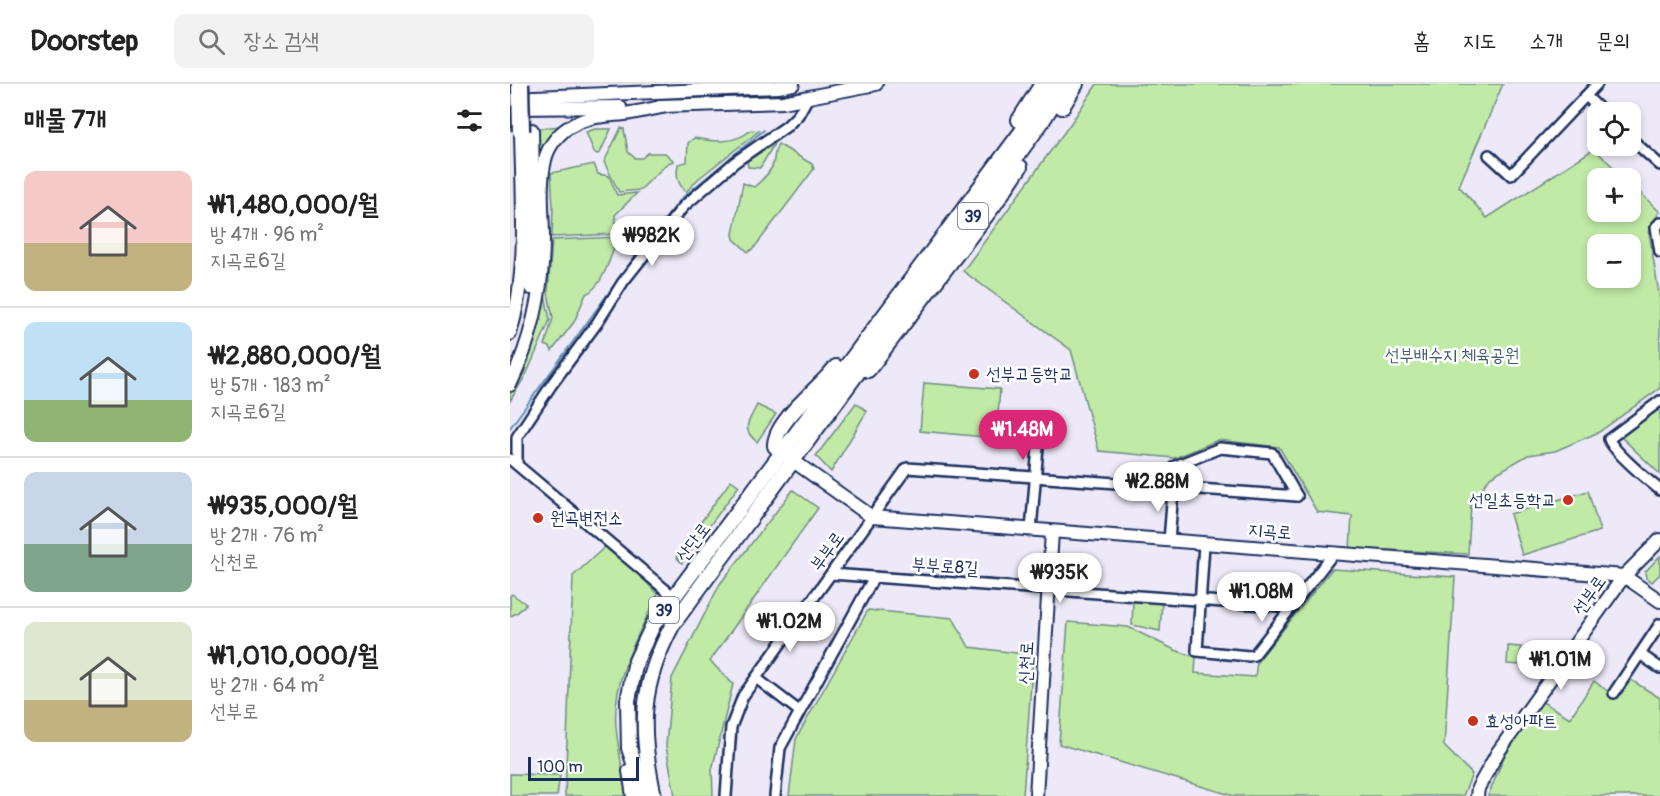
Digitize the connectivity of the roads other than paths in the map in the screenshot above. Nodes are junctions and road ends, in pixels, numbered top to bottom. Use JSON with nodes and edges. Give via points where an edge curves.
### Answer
{"nodes":[{"id":1,"x":520,"y":84,"type":"edge"},
{"id":2,"x":532,"y":84,"type":"edge"},
{"id":3,"x":793,"y":84,"type":"edge"},
{"id":4,"x":876,"y":84,"type":"edge"},
{"id":5,"x":1042,"y":84,"type":"edge"},
{"id":6,"x":1054,"y":84,"type":"edge"},
{"id":7,"x":1597,"y":84,"type":"edge"},
{"id":8,"x":1073,"y":86,"type":"edge"},
{"id":9,"x":1033,"y":91,"type":"edge"},
{"id":10,"x":1586,"y":96,"type":"junction"},
{"id":11,"x":510,"y":98,"type":"edge"},
{"id":12,"x":807,"y":99,"type":"junction"},
{"id":13,"x":1592,"y":102,"type":"edge"},
{"id":14,"x":667,"y":106,"type":"junction"},
{"id":15,"x":510,"y":108,"type":"edge"},
{"id":16,"x":526,"y":131,"type":"junction"},
{"id":17,"x":1641,"y":148,"type":"edge"},
{"id":18,"x":1489,"y":155,"type":"dead end"},
{"id":19,"x":1660,"y":165,"type":"edge"},
{"id":20,"x":1660,"y":223,"type":"edge"},
{"id":21,"x":1660,"y":252,"type":"edge"},
{"id":22,"x":510,"y":334,"type":"edge"},
{"id":23,"x":873,"y":341,"type":"junction"},
{"id":24,"x":850,"y":348,"type":"junction"},
{"id":25,"x":510,"y":367,"type":"edge"},
{"id":26,"x":510,"y":385,"type":"edge"},
{"id":27,"x":1660,"y":401,"type":"edge"},
{"id":28,"x":824,"y":407,"type":"junction"},
{"id":29,"x":1038,"y":447,"type":"dead end"},
{"id":30,"x":788,"y":457,"type":"junction"},
{"id":31,"x":514,"y":462,"type":"edge"},
{"id":32,"x":1035,"y":477,"type":"junction"},
{"id":33,"x":1173,"y":488,"type":"junction"},
{"id":34,"x":1660,"y":490,"type":"edge"},
{"id":35,"x":872,"y":517,"type":"junction"},
{"id":36,"x":1031,"y":530,"type":"junction"},
{"id":37,"x":1052,"y":532,"type":"junction"},
{"id":38,"x":1660,"y":540,"type":"edge"},
{"id":39,"x":1169,"y":541,"type":"junction"},
{"id":40,"x":1204,"y":544,"type":"junction"},
{"id":41,"x":1333,"y":554,"type":"junction"},
{"id":42,"x":831,"y":574,"type":"junction"},
{"id":43,"x":1624,"y":576,"type":"junction"},
{"id":44,"x":874,"y":577,"type":"junction"},
{"id":45,"x":1048,"y":590,"type":"junction"},
{"id":46,"x":674,"y":597,"type":"junction"},
{"id":47,"x":1201,"y":601,"type":"junction"},
{"id":48,"x":1660,"y":601,"type":"edge"},
{"id":49,"x":1292,"y":607,"type":"junction"},
{"id":50,"x":1660,"y":624,"type":"edge"},
{"id":51,"x":1640,"y":654,"type":"junction"},
{"id":52,"x":1660,"y":668,"type":"edge"},
{"id":53,"x":756,"y":678,"type":"junction"},
{"id":54,"x":1614,"y":693,"type":"dead end"},
{"id":55,"x":799,"y":711,"type":"junction"},
{"id":56,"x":645,"y":744,"type":"junction"},
{"id":57,"x":629,"y":748,"type":"junction"},
{"id":58,"x":634,"y":796,"type":"edge"},
{"id":59,"x":645,"y":796,"type":"edge"},
{"id":60,"x":654,"y":796,"type":"edge"},
{"id":61,"x":662,"y":796,"type":"edge"},
{"id":62,"x":726,"y":796,"type":"edge"},
{"id":63,"x":775,"y":796,"type":"edge"},
{"id":64,"x":1036,"y":796,"type":"edge"},
{"id":65,"x":1477,"y":796,"type":"edge"}],
"edges":[{"from":1,"to":16,"type":"highway","bridge":true},
{"from":2,"to":16,"type":"highway"},
{"from":3,"to":11,"type":"main road"},
{"from":4,"to":12,"type":"main road"},
{"from":5,"to":9,"type":"main road"},
{"from":6,"to":23,"type":"main road","number":"39"},
{"from":7,"to":10,"type":"street"},
{"from":8,"to":23,"type":"main road","number":"39"},
{"from":8,"to":28,"type":"main road","via":[[994,205],[874,365]]},
{"from":9,"to":24,"type":"main road","via":[[941,228]]},
{"from":10,"to":13,"type":"street"},
{"from":10,"to":18,"type":"street","via":[[1511,175]]},
{"from":12,"to":14,"type":"main road"},
{"from":12,"to":31,"type":"street","via":[[787,126],[735,162],[684,206],[665,229],[623,282],[517,437]]},
{"from":14,"to":15,"type":"main road"},
{"from":14,"to":26,"type":"main road","via":[[573,124],[545,157],[539,293],[531,329]]},
{"from":16,"to":22,"type":"main road","via":[[521,281]]},
{"from":16,"to":25,"type":"main road","via":[[534,230],[532,283],[525,324]]},
{"from":17,"to":19,"type":"street"},
{"from":20,"to":21,"type":"street","via":[[1656,227]]},
{"from":23,"to":28,"type":"main road","name":"산단로","number":"39"},
{"from":24,"to":28,"type":"main road"},
{"from":24,"to":30,"type":"main road","via":[[827,379],[785,422],[775,439],[775,446]]},
{"from":27,"to":34,"type":"street","via":[[1609,439]]},
{"from":28,"to":30,"type":"main road","name":"산단로","number":"39"},
{"from":29,"to":32,"type":"street"},
{"from":30,"to":35,"type":"main road"},
{"from":30,"to":46,"type":"main road","name":"산단로","number":"39"},
{"from":30,"to":56,"type":"main road","name":"산단로","number":"39","via":[[661,646],[648,690]]},
{"from":31,"to":46,"type":"street"},
{"from":32,"to":33,"type":"street"},
{"from":32,"to":35,"type":"street","name":"부부로","via":[[908,468]]},
{"from":32,"to":36,"type":"street"},
{"from":33,"to":33,"type":"street","via":[[1175,466],[1221,448],[1272,453],[1297,496]]},
{"from":33,"to":39,"type":"street"},
{"from":35,"to":36,"type":"main road","name":"지곡로"},
{"from":35,"to":42,"type":"street","name":"부부로"},
{"from":36,"to":37,"type":"main road","name":"지곡로"},
{"from":37,"to":39,"type":"main road","name":"지곡로"},
{"from":37,"to":45,"type":"main road","name":"신천로"},
{"from":38,"to":43,"type":"main road","name":"선부로"},
{"from":39,"to":40,"type":"main road","name":"지곡로"},
{"from":40,"to":41,"type":"main road","name":"지곡로"},
{"from":40,"to":47,"type":"street"},
{"from":41,"to":43,"type":"main road","name":"지곡로"},
{"from":41,"to":49,"type":"street"},
{"from":42,"to":44,"type":"street","name":"부부로8길"},
{"from":42,"to":53,"type":"street","name":"부부로"},
{"from":43,"to":48,"type":"main road"},
{"from":43,"to":65,"type":"main road","name":"선부로","via":[[1498,752]]},
{"from":44,"to":45,"type":"street","name":"부부로8길"},
{"from":44,"to":55,"type":"street"},
{"from":45,"to":47,"type":"street","name":"부부로8길"},
{"from":45,"to":64,"type":"main road","name":"신천로"},
{"from":46,"to":57,"type":"main road","name":"산단로","number":"39","via":[[653,625],[636,661],[628,700]]},
{"from":47,"to":49,"type":"street","name":"부부로8길"},
{"from":47,"to":49,"type":"street","via":[[1197,651],[1254,655]]},
{"from":50,"to":51,"type":"street"},
{"from":51,"to":52,"type":"street"},
{"from":51,"to":54,"type":"street"},
{"from":53,"to":55,"type":"street"},
{"from":53,"to":62,"type":"street","name":"부부로","via":[[731,727]]},
{"from":55,"to":63,"type":"street","via":[[780,748]]},
{"from":56,"to":60,"type":"main road","name":"산단로","number":"39"},
{"from":56,"to":61,"type":"main road"},
{"from":57,"to":58,"type":"main road"},
{"from":57,"to":59,"type":"main road","name":"산단로","number":"39"}]}
